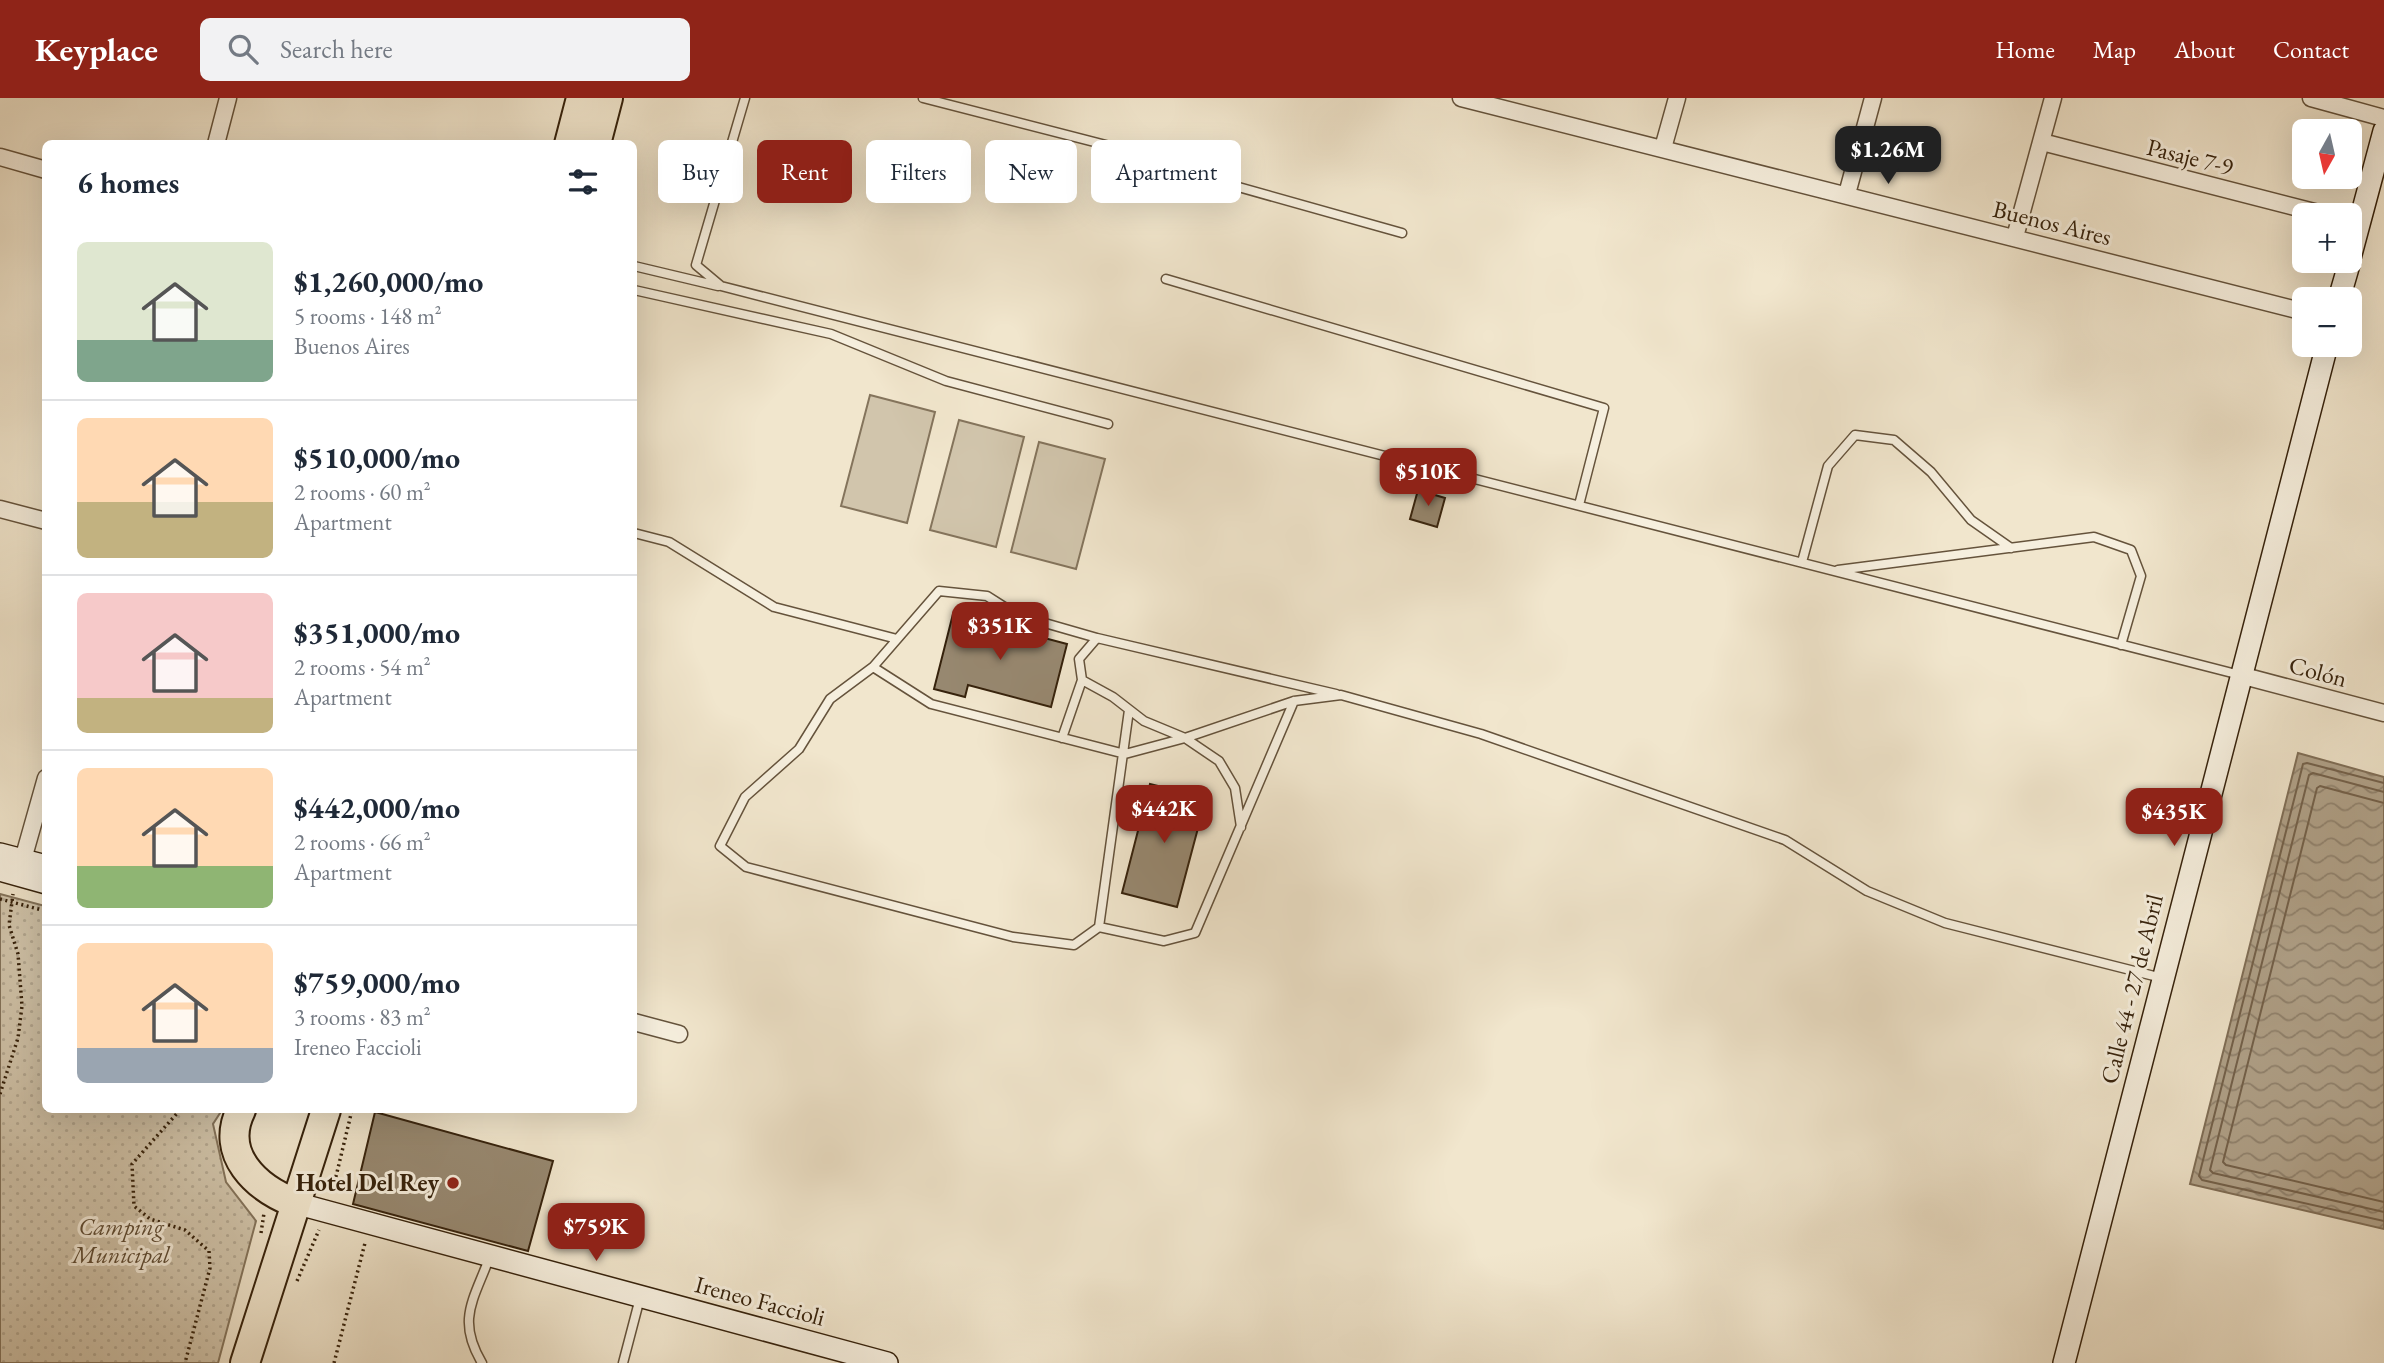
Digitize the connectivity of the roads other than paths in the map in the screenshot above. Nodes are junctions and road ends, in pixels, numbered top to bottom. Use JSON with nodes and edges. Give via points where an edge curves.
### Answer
{"nodes":[{"id":1,"x":228,"y":98,"type":"edge"},
{"id":2,"x":581,"y":98,"type":"edge"},
{"id":3,"x":608,"y":98,"type":"edge"},
{"id":4,"x":745,"y":98,"type":"edge"},
{"id":5,"x":923,"y":98,"type":"edge"},
{"id":6,"x":1461,"y":98,"type":"edge"},
{"id":7,"x":1677,"y":98,"type":"edge"},
{"id":8,"x":1873,"y":98,"type":"edge"},
{"id":9,"x":2053,"y":98,"type":"edge"},
{"id":10,"x":2311,"y":98,"type":"edge"},
{"id":11,"x":1488,"y":101,"type":"edge"},
{"id":12,"x":2384,"y":118,"type":"edge"},
{"id":13,"x":2384,"y":131,"type":"edge"},
{"id":14,"x":217,"y":140,"type":"edge"},
{"id":15,"x":570,"y":140,"type":"edge"},
{"id":16,"x":597,"y":140,"type":"edge"},
{"id":17,"x":2042,"y":142,"type":"junction"},
{"id":18,"x":1663,"y":148,"type":"junction"},
{"id":19,"x":0,"y":157,"type":"edge"},
{"id":20,"x":42,"y":169,"type":"edge"},
{"id":21,"x":1847,"y":194,"type":"junction"},
{"id":22,"x":2361,"y":203,"type":"edge"},
{"id":23,"x":2292,"y":206,"type":"edge"},
{"id":24,"x":1402,"y":233,"type":"dead end"},
{"id":25,"x":2015,"y":237,"type":"junction"},
{"id":26,"x":637,"y":267,"type":"edge"},
{"id":27,"x":1166,"y":279,"type":"dead end"},
{"id":28,"x":721,"y":286,"type":"junction"},
{"id":29,"x":637,"y":291,"type":"edge"},
{"id":30,"x":2292,"y":309,"type":"edge"},
{"id":31,"x":2324,"y":357,"type":"edge"},
{"id":32,"x":1108,"y":424,"type":"dead end"},
{"id":33,"x":1578,"y":505,"type":"junction"},
{"id":34,"x":0,"y":509,"type":"edge"},
{"id":35,"x":42,"y":520,"type":"edge"},
{"id":36,"x":637,"y":534,"type":"edge"},
{"id":37,"x":2011,"y":548,"type":"junction"},
{"id":38,"x":1802,"y":562,"type":"junction"},
{"id":39,"x":1834,"y":570,"type":"junction"},
{"id":40,"x":1097,"y":638,"type":"junction"},
{"id":41,"x":897,"y":639,"type":"junction"},
{"id":42,"x":2122,"y":645,"type":"junction"},
{"id":43,"x":873,"y":667,"type":"junction"},
{"id":44,"x":2239,"y":675,"type":"junction"},
{"id":45,"x":1082,"y":680,"type":"junction"},
{"id":46,"x":1341,"y":695,"type":"junction"},
{"id":47,"x":1294,"y":701,"type":"junction"},
{"id":48,"x":1129,"y":710,"type":"junction"},
{"id":49,"x":2384,"y":713,"type":"edge"},
{"id":50,"x":1062,"y":738,"type":"junction"},
{"id":51,"x":1185,"y":738,"type":"junction"},
{"id":52,"x":1125,"y":754,"type":"junction"},
{"id":53,"x":42,"y":789,"type":"edge"},
{"id":54,"x":1241,"y":827,"type":"junction"},
{"id":55,"x":0,"y":854,"type":"edge"},
{"id":56,"x":42,"y":866,"type":"edge"},
{"id":57,"x":14,"y":869,"type":"edge"},
{"id":58,"x":42,"y":881,"type":"edge"},
{"id":59,"x":1099,"y":927,"type":"junction"},
{"id":60,"x":2162,"y":978,"type":"junction"},
{"id":61,"x":637,"y":1023,"type":"edge"},
{"id":62,"x":679,"y":1034,"type":"dead end"},
{"id":63,"x":239,"y":1113,"type":"edge"},
{"id":64,"x":314,"y":1113,"type":"edge"},
{"id":65,"x":325,"y":1113,"type":"edge"},
{"id":66,"x":295,"y":1203,"type":"junction"},
{"id":67,"x":490,"y":1256,"type":"junction"},
{"id":68,"x":640,"y":1296,"type":"junction"},
{"id":69,"x":245,"y":1363,"type":"edge"},
{"id":70,"x":482,"y":1363,"type":"edge"},
{"id":71,"x":623,"y":1363,"type":"edge"},
{"id":72,"x":887,"y":1363,"type":"edge"},
{"id":73,"x":2064,"y":1363,"type":"edge"}],
"edges":[{"from":1,"to":14,"type":"street"},
{"from":2,"to":15,"type":"highway"},
{"from":3,"to":16,"type":"highway"},
{"from":4,"to":28,"type":"lane","via":[[696,265]]},
{"from":5,"to":24,"type":"lane","via":[[1172,162],[1210,179]]},
{"from":6,"to":11,"type":"street","name":"Buenos Aires"},
{"from":7,"to":18,"type":"street"},
{"from":8,"to":21,"type":"street"},
{"from":9,"to":17,"type":"street"},
{"from":10,"to":12,"type":"street"},
{"from":11,"to":18,"type":"street","name":"Buenos Aires"},
{"from":13,"to":22,"type":"street"},
{"from":17,"to":23,"type":"street","name":"Pasaje 7-9"},
{"from":17,"to":25,"type":"street"},
{"from":18,"to":21,"type":"street","name":"Buenos Aires"},
{"from":19,"to":20,"type":"street"},
{"from":21,"to":25,"type":"street","name":"Buenos Aires"},
{"from":25,"to":30,"type":"street","name":"Buenos Aires"},
{"from":26,"to":28,"type":"lane"},
{"from":27,"to":33,"type":"lane","via":[[1604,408]]},
{"from":28,"to":33,"type":"lane"},
{"from":29,"to":32,"type":"lane","via":[[831,334],[946,381]]},
{"from":31,"to":44,"type":"street","name":"Calle 44 - 27 de Abril"},
{"from":33,"to":38,"type":"lane"},
{"from":34,"to":35,"type":"street"},
{"from":36,"to":41,"type":"lane","via":[[669,542],[774,607]]},
{"from":37,"to":38,"type":"lane","via":[[1971,520],[1931,472],[1894,440],[1855,435],[1828,466]]},
{"from":37,"to":39,"type":"lane"},
{"from":37,"to":42,"type":"lane","via":[[2094,537],[2131,550],[2141,576]]},
{"from":38,"to":39,"type":"lane"},
{"from":39,"to":42,"type":"lane"},
{"from":40,"to":41,"type":"lane","via":[[1017,615],[987,596],[939,591]]},
{"from":40,"to":45,"type":"lane","via":[[1079,660]]},
{"from":40,"to":46,"type":"lane"},
{"from":41,"to":43,"type":"lane"},
{"from":42,"to":44,"type":"lane"},
{"from":43,"to":50,"type":"lane","via":[[931,704]]},
{"from":43,"to":59,"type":"lane","via":[[830,699],[799,749],[746,797],[720,846],[746,867],[1013,937],[1074,945]]},
{"from":44,"to":49,"type":"street","name":"Colón"},
{"from":44,"to":60,"type":"street","name":"Calle 44 - 27 de Abril"},
{"from":45,"to":48,"type":"lane"},
{"from":45,"to":50,"type":"lane"},
{"from":46,"to":47,"type":"lane"},
{"from":46,"to":60,"type":"lane","via":[[1481,734],[1785,840],[1867,891],[1945,923]]},
{"from":47,"to":51,"type":"lane"},
{"from":47,"to":54,"type":"lane"},
{"from":48,"to":51,"type":"lane"},
{"from":48,"to":52,"type":"lane"},
{"from":50,"to":52,"type":"lane"},
{"from":51,"to":52,"type":"lane"},
{"from":51,"to":54,"type":"lane","via":[[1219,761],[1235,788]]},
{"from":52,"to":59,"type":"lane"},
{"from":53,"to":57,"type":"street"},
{"from":54,"to":59,"type":"lane","via":[[1195,933],[1164,942]]},
{"from":55,"to":57,"type":"street"},
{"from":56,"to":57,"type":"street"},
{"from":57,"to":58,"type":"street"},
{"from":60,"to":73,"type":"street","name":"Calle 44 - 27 de Abril"},
{"from":61,"to":62,"type":"street"},
{"from":63,"to":66,"type":"highway","via":[[233,1136],[241,1164],[258,1184]]},
{"from":64,"to":66,"type":"highway"},
{"from":65,"to":66,"type":"highway"},
{"from":66,"to":67,"type":"street","name":"Ireneo Faccioli"},
{"from":66,"to":69,"type":"highway"},
{"from":67,"to":68,"type":"street","name":"Ireneo Faccioli"},
{"from":67,"to":70,"type":"lane","via":[[467,1318],[467,1333]]},
{"from":68,"to":71,"type":"lane"},
{"from":68,"to":72,"type":"street","name":"Ireneo Faccioli"}]}
